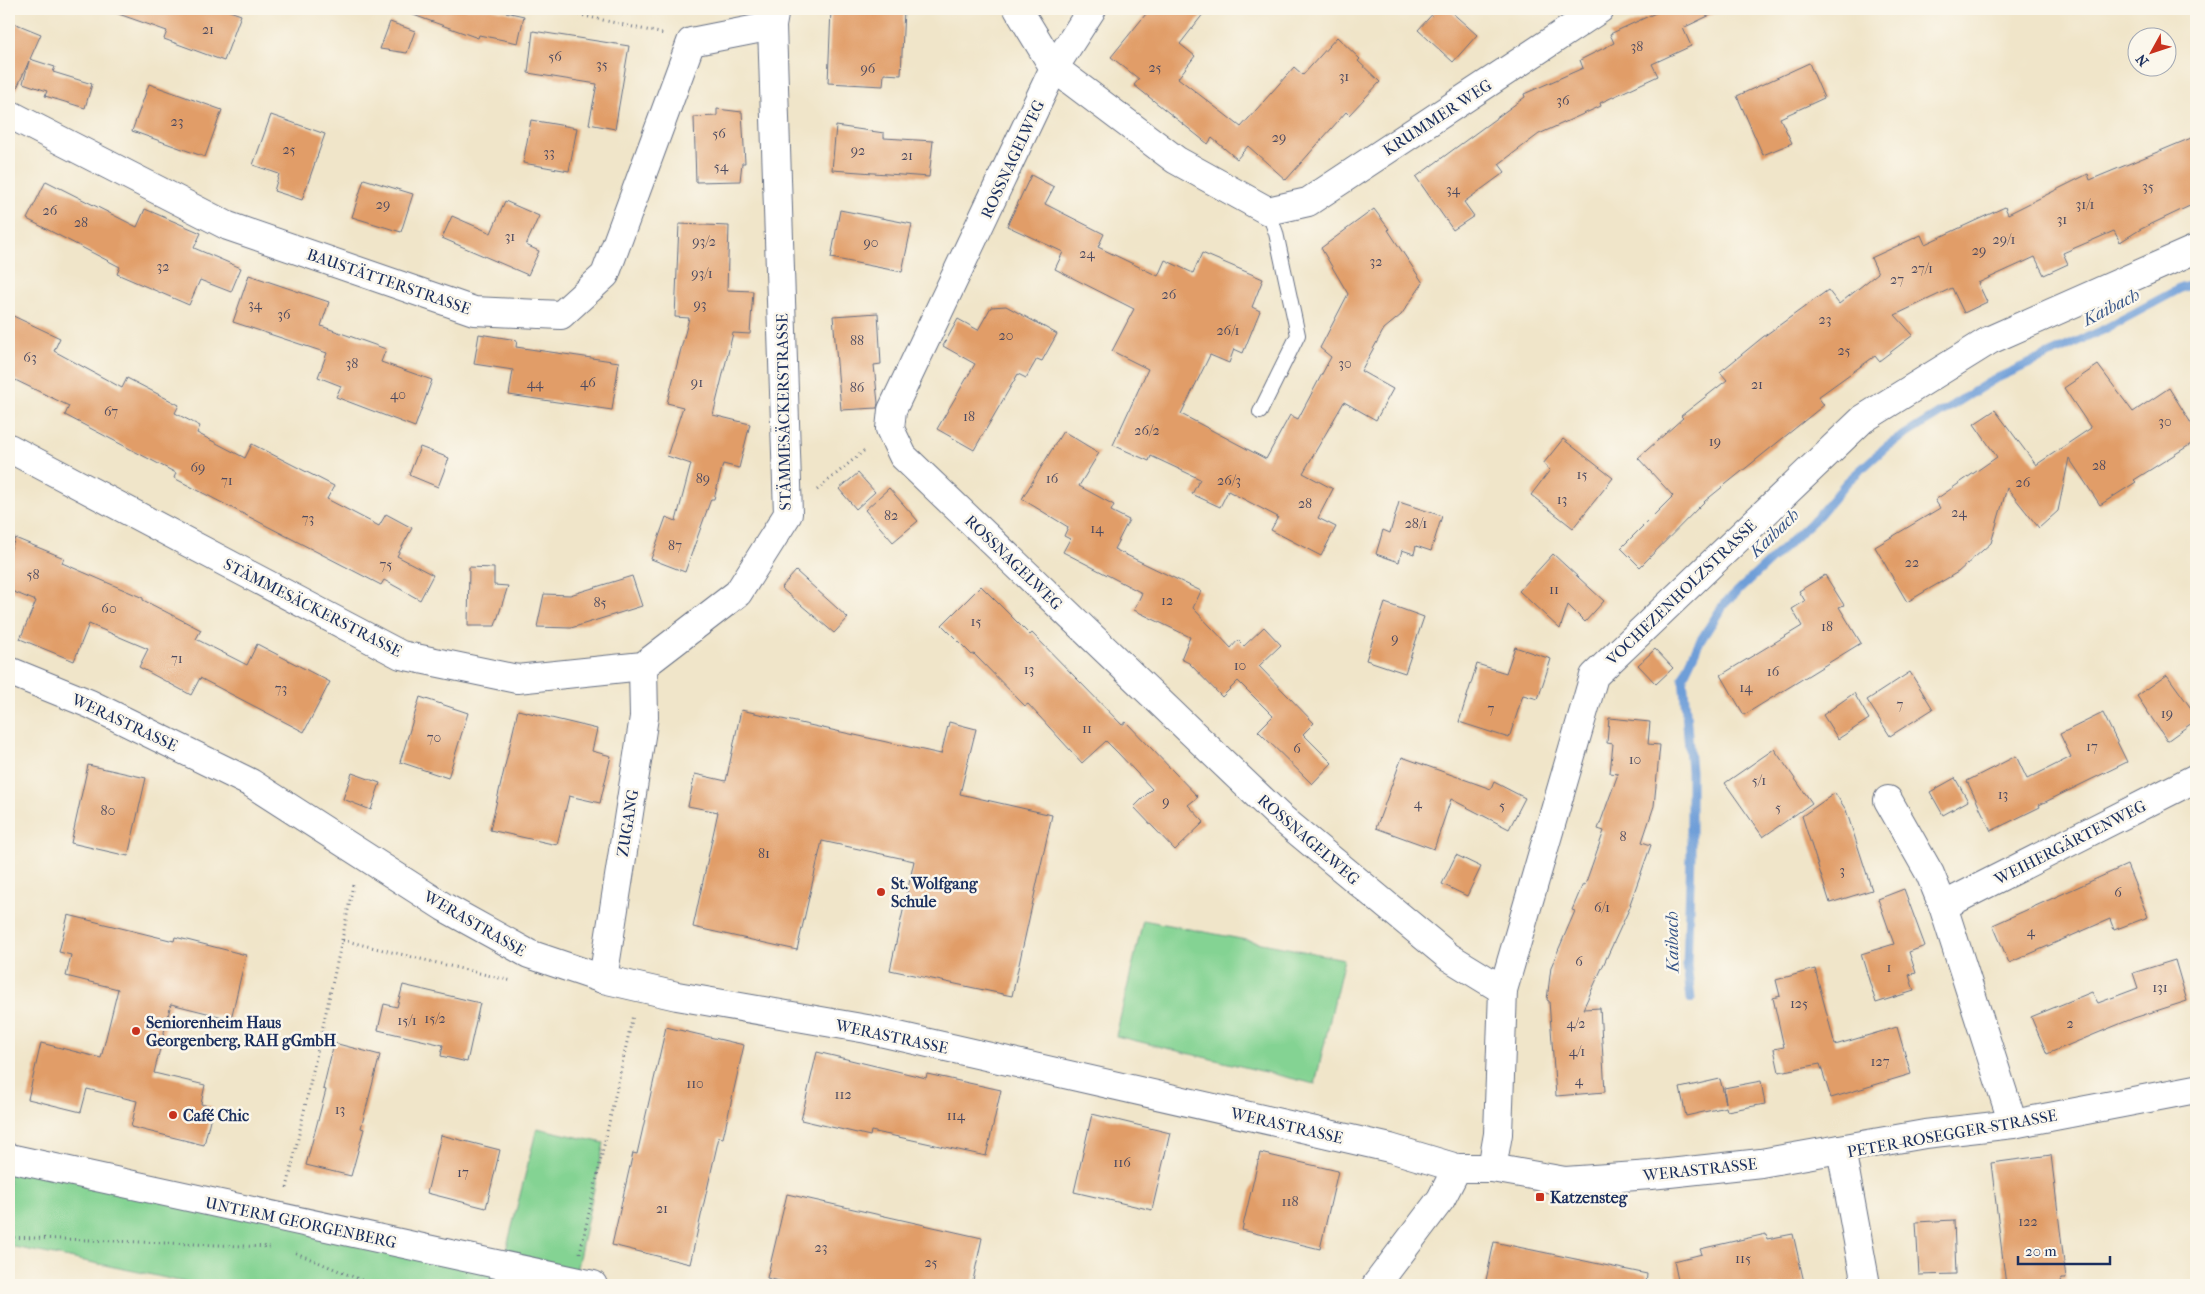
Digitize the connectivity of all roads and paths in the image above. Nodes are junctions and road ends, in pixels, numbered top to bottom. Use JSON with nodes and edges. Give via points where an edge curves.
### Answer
{"nodes":[{"id":1,"x":554,"y":9,"type":"edge"},
{"id":2,"x":1018,"y":9,"type":"edge"},
{"id":3,"x":1092,"y":9,"type":"edge"},
{"id":4,"x":1600,"y":9,"type":"edge"},
{"id":5,"x":774,"y":17,"type":"edge"},
{"id":6,"x":691,"y":42,"type":"junction"},
{"id":7,"x":1054,"y":68,"type":"junction"},
{"id":8,"x":9,"y":114,"type":"edge"},
{"id":9,"x":1268,"y":211,"type":"junction"},
{"id":10,"x":2196,"y":249,"type":"edge"},
{"id":11,"x":1260,"y":412,"type":"dead end"},
{"id":12,"x":890,"y":429,"type":"junction"},
{"id":13,"x":9,"y":448,"type":"edge"},
{"id":14,"x":788,"y":514,"type":"junction"},
{"id":15,"x":643,"y":666,"type":"junction"},
{"id":16,"x":9,"y":670,"type":"edge"},
{"id":17,"x":2196,"y":778,"type":"edge"},
{"id":18,"x":1888,"y":800,"type":"dead end"},
{"id":19,"x":359,"y":853,"type":"junction"},
{"id":20,"x":1943,"y":906,"type":"junction"},
{"id":21,"x":342,"y":940,"type":"junction"},
{"id":22,"x":602,"y":978,"type":"junction"},
{"id":23,"x":522,"y":983,"type":"dead end"},
{"id":24,"x":1502,"y":990,"type":"junction"},
{"id":25,"x":635,"y":1010,"type":"dead end"},
{"id":26,"x":2196,"y":1089,"type":"edge"},
{"id":27,"x":2012,"y":1124,"type":"junction"},
{"id":28,"x":1840,"y":1149,"type":"junction"},
{"id":29,"x":9,"y":1158,"type":"edge"},
{"id":30,"x":1457,"y":1168,"type":"junction"},
{"id":31,"x":1492,"y":1168,"type":"junction"},
{"id":32,"x":280,"y":1218,"type":"junction"},
{"id":33,"x":9,"y":1237,"type":"edge"},
{"id":34,"x":274,"y":1247,"type":"dead end"},
{"id":35,"x":293,"y":1252,"type":"dead end"},
{"id":36,"x":583,"y":1283,"type":"edge"},
{"id":37,"x":373,"y":1285,"type":"edge"},
{"id":38,"x":1376,"y":1285,"type":"edge"},
{"id":39,"x":1866,"y":1285,"type":"edge"}],
"edges":[{"from":1,"to":6,"type":"path"},
{"from":2,"to":7,"type":"street"},
{"from":3,"to":7,"type":"street","name":"ROSSNAGELWEG"},
{"from":4,"to":9,"type":"street","name":"KRUMMER WEG","via":[[1308,202]]},
{"from":5,"to":6,"type":"street"},
{"from":5,"to":14,"type":"street","name":"STÄMMESÄCKERSTRASSE"},
{"from":6,"to":8,"type":"street","name":"BAUSTÄTTERSTRASSE","via":[[606,275],[561,314],[474,311],[228,226]]},
{"from":7,"to":9,"type":"street","via":[[1176,160]]},
{"from":7,"to":12,"type":"street","name":"ROSSNAGELWEG","via":[[892,410]]},
{"from":9,"to":11,"type":"lane","via":[[1298,335]]},
{"from":10,"to":24,"type":"street","name":"VOCHEZENHOLZSTRASSE","via":[[1990,340],[1863,419],[1594,676]]},
{"from":12,"to":14,"type":"path"},
{"from":12,"to":24,"type":"street","name":"ROSSNAGELWEG","via":[[904,456],[1279,816],[1449,957]]},
{"from":13,"to":15,"type":"street","name":"STÄMMESÄCKERSTRASSE","via":[[401,655],[517,679]]},
{"from":14,"to":15,"type":"street","name":"STÄMMESÄCKERSTRASSE","via":[[738,593]]},
{"from":15,"to":22,"type":"street","name":"ZUGANG","via":[[644,717]]},
{"from":16,"to":19,"type":"street","name":"WERASTRASSE","via":[[90,704],[251,783]]},
{"from":17,"to":20,"type":"street","name":"WEIHERGÄRTENWEG"},
{"from":18,"to":20,"type":"street","via":[[1930,874]]},
{"from":19,"to":21,"type":"path"},
{"from":19,"to":22,"type":"street","name":"WERASTRASSE","via":[[498,939],[529,954]]},
{"from":20,"to":27,"type":"street"},
{"from":21,"to":23,"type":"path"},
{"from":21,"to":32,"type":"path"},
{"from":22,"to":30,"type":"street","name":"WERASTRASSE","via":[[677,996],[867,1029],[1390,1148]]},
{"from":24,"to":31,"type":"street","name":"VOCHEZENHOLZSTRASSE","via":[[1498,1134]]},
{"from":25,"to":36,"type":"path"},
{"from":26,"to":27,"type":"street","name":"PETER-ROSEGGER-STRASSE"},
{"from":27,"to":28,"type":"street","name":"PETER-ROSEGGER-STRASSE"},
{"from":28,"to":31,"type":"street","name":"WERASTRASSE","via":[[1694,1171],[1565,1181]]},
{"from":28,"to":39,"type":"street","name":"PETER-ROSEGGER-STRASSE"},
{"from":29,"to":32,"type":"street","name":"UNTERM GEORGENBERG"},
{"from":30,"to":31,"type":"street","name":"WERASTRASSE"},
{"from":30,"to":38,"type":"street","via":[[1441,1199]]},
{"from":32,"to":36,"type":"street","name":"UNTERM GEORGENBERG"},
{"from":33,"to":34,"type":"path"},
{"from":35,"to":37,"type":"path"}]}
